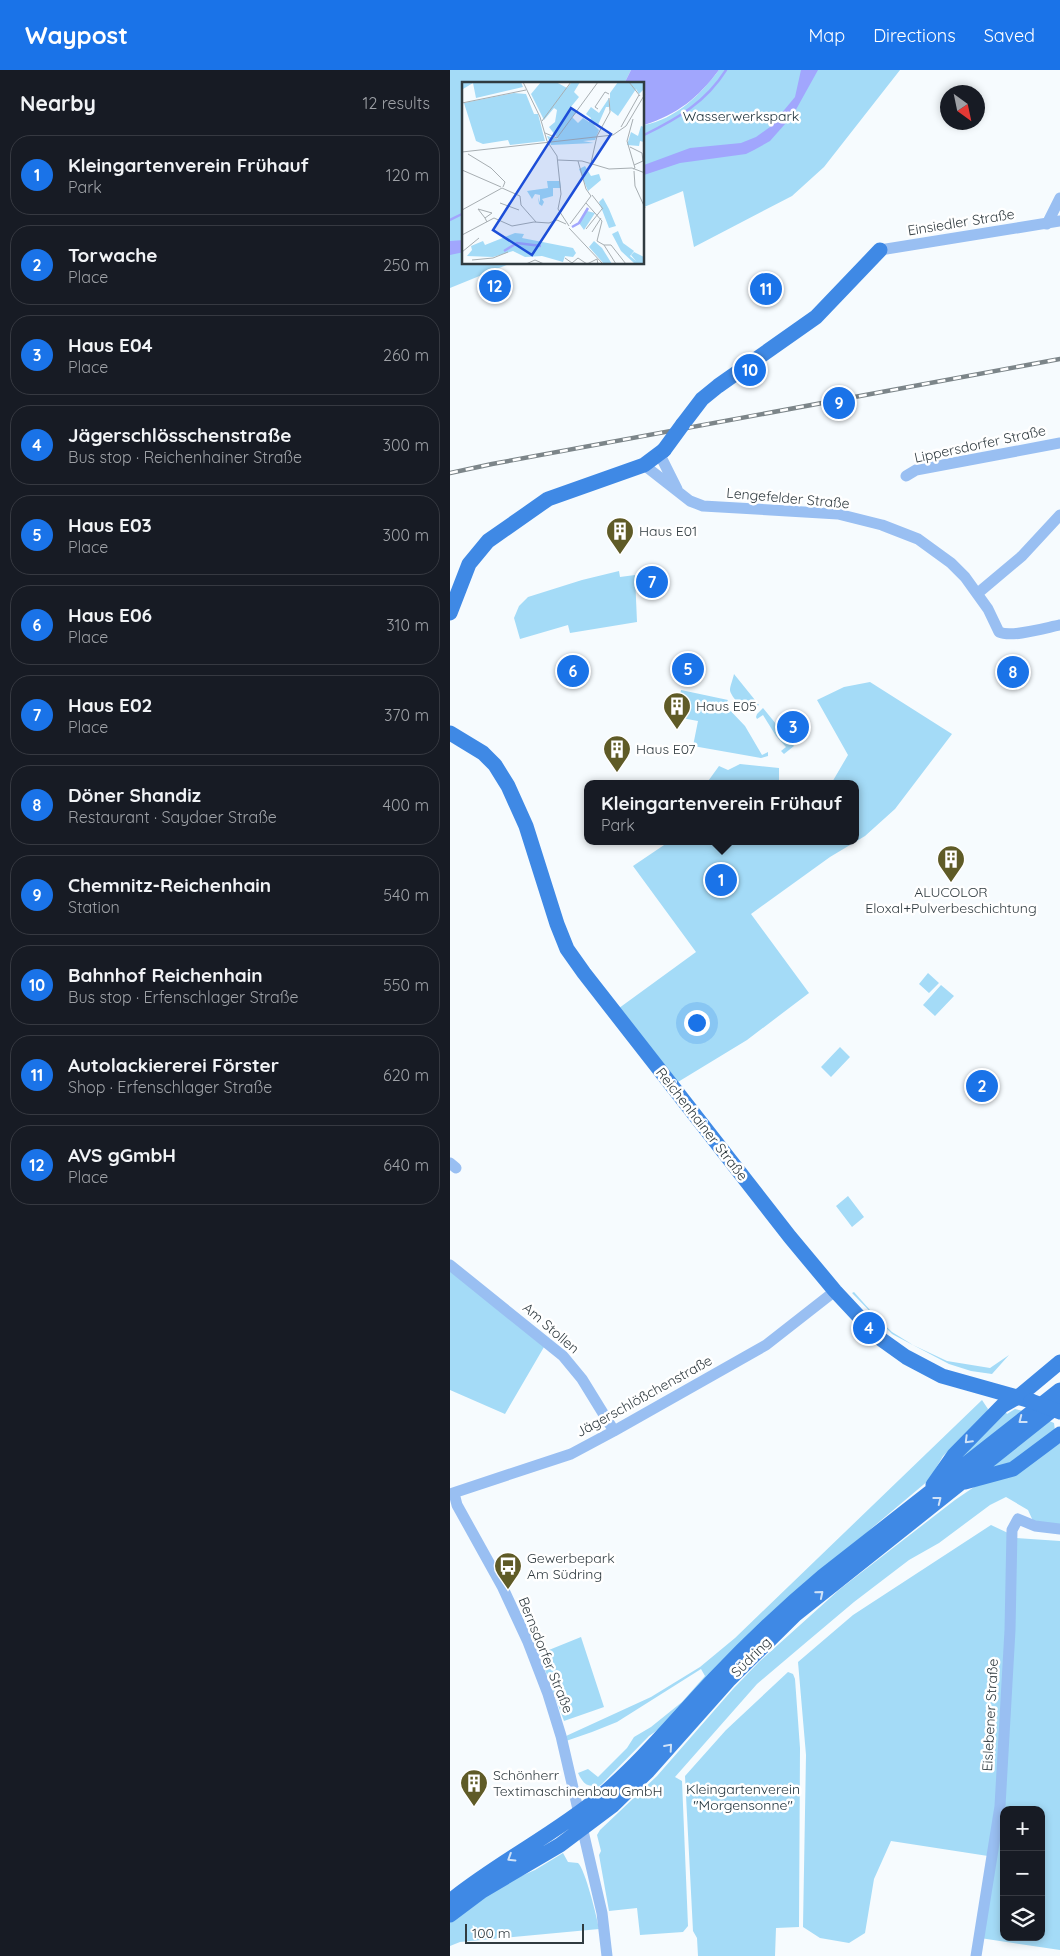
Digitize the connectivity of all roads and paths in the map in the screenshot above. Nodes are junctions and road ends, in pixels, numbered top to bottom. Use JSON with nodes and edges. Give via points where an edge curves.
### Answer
{"nodes":[{"id":1,"x":1060,"y":198,"type":"edge"},
{"id":2,"x":1060,"y":221,"type":"edge"},
{"id":3,"x":1046,"y":224,"type":"junction"},
{"id":4,"x":880,"y":250,"type":"joint"},
{"id":5,"x":1060,"y":443,"type":"edge"},
{"id":6,"x":662,"y":452,"type":"junction"},
{"id":7,"x":644,"y":465,"type":"junction"},
{"id":8,"x":906,"y":476,"type":"dead end"},
{"id":9,"x":677,"y":490,"type":"junction"},
{"id":10,"x":1060,"y":516,"type":"edge"},
{"id":11,"x":978,"y":593,"type":"junction"},
{"id":12,"x":450,"y":613,"type":"edge"},
{"id":13,"x":1060,"y":626,"type":"edge"},
{"id":14,"x":450,"y":733,"type":"edge"},
{"id":15,"x":450,"y":1265,"type":"edge"},
{"id":16,"x":835,"y":1290,"type":"junction"},
{"id":17,"x":1060,"y":1362,"type":"edge"},
{"id":18,"x":1060,"y":1390,"type":"edge"},
{"id":19,"x":1024,"y":1399,"type":"junction"},
{"id":20,"x":1060,"y":1404,"type":"edge"},
{"id":21,"x":1060,"y":1412,"type":"edge"},
{"id":22,"x":614,"y":1431,"type":"junction"},
{"id":23,"x":1060,"y":1434,"type":"edge"},
{"id":24,"x":958,"y":1485,"type":"junction"},
{"id":25,"x":452,"y":1494,"type":"edge"},
{"id":26,"x":923,"y":1498,"type":"junction"},
{"id":27,"x":1060,"y":1529,"type":"edge"},
{"id":28,"x":579,"y":1813,"type":"junction"},
{"id":29,"x":583,"y":1829,"type":"junction"},
{"id":30,"x":450,"y":1900,"type":"edge"},
{"id":31,"x":450,"y":1915,"type":"edge"},
{"id":32,"x":607,"y":1956,"type":"edge"},
{"id":33,"x":976,"y":1956,"type":"edge"}],
"edges":[{"from":1,"to":3,"type":"street"},
{"from":2,"to":3,"type":"street","name":"Einsiedler Straße"},
{"from":3,"to":4,"type":"street","name":"Einsiedler Straße"},
{"from":4,"to":6,"type":"main road","bridge":true,"via":[[816,317],[702,399]]},
{"from":5,"to":8,"type":"street","name":"Lippersdorfer Straße","via":[[916,470]]},
{"from":6,"to":7,"type":"main road"},
{"from":6,"to":9,"type":"street","name":"Lengefelder Straße"},
{"from":7,"to":9,"type":"street","name":"Lengefelder Straße"},
{"from":7,"to":12,"type":"main road","via":[[548,500],[488,541],[469,564]]},
{"from":9,"to":11,"type":"street","name":"Lengefelder Straße","via":[[690,501],[703,506],[838,514],[882,525],[918,539],[951,563]]},
{"from":10,"to":11,"type":"street","via":[[1022,556]]},
{"from":11,"to":13,"type":"street","name":"Lengefelder Straße","via":[[1003,634]]},
{"from":14,"to":16,"type":"main road","name":"Reichenhainer Straße","via":[[483,753],[508,786],[526,826],[556,924],[580,967],[732,1164]]},
{"from":15,"to":22,"type":"street","name":"Am Stollen","via":[[564,1356]]},
{"from":16,"to":19,"type":"main road","name":"Reichenhainer Straße","via":[[878,1337],[906,1357],[947,1378]]},
{"from":16,"to":22,"type":"street","name":"Jägerschlößchenstraße","via":[[766,1345]]},
{"from":17,"to":19,"type":"main road"},
{"from":18,"to":26,"type":"main road","name":"Südring","one_way":true},
{"from":19,"to":21,"type":"main road","name":"Reichenhainer Straße","bridge":true},
{"from":19,"to":26,"type":"main road","one_way":true,"via":[[1002,1406],[954,1455]]},
{"from":20,"to":24,"type":"main road","name":"Südring"},
{"from":22,"to":25,"type":"street","name":"Jägerschlößchenstraße","via":[[571,1454]]},
{"from":23,"to":24,"type":"main road","via":[[1013,1469]]},
{"from":29,"to":24,"type":"main road","name":"Südring","one_way":true,"via":[[636,1784],[728,1681],[789,1621]]},
{"from":25,"to":28,"type":"street","name":"Bernsdorfer Straße","via":[[516,1616],[548,1694]]},
{"from":26,"to":28,"type":"main road","name":"Südring","via":[[822,1577],[766,1626],[619,1779]]},
{"from":27,"to":33,"type":"street","name":"Eislebener Straße","via":[[1035,1526],[1018,1519],[1012,1530],[1000,1806]]},
{"from":28,"to":29,"type":"street","name":"Bernsdorfer Straße"},
{"from":28,"to":30,"type":"main road","name":"Südring","one_way":true},
{"from":29,"to":31,"type":"main road","name":"Südring","via":[[482,1891]]},
{"from":29,"to":32,"type":"street","name":"Bernsdorfer Straße","via":[[602,1913]]}]}
